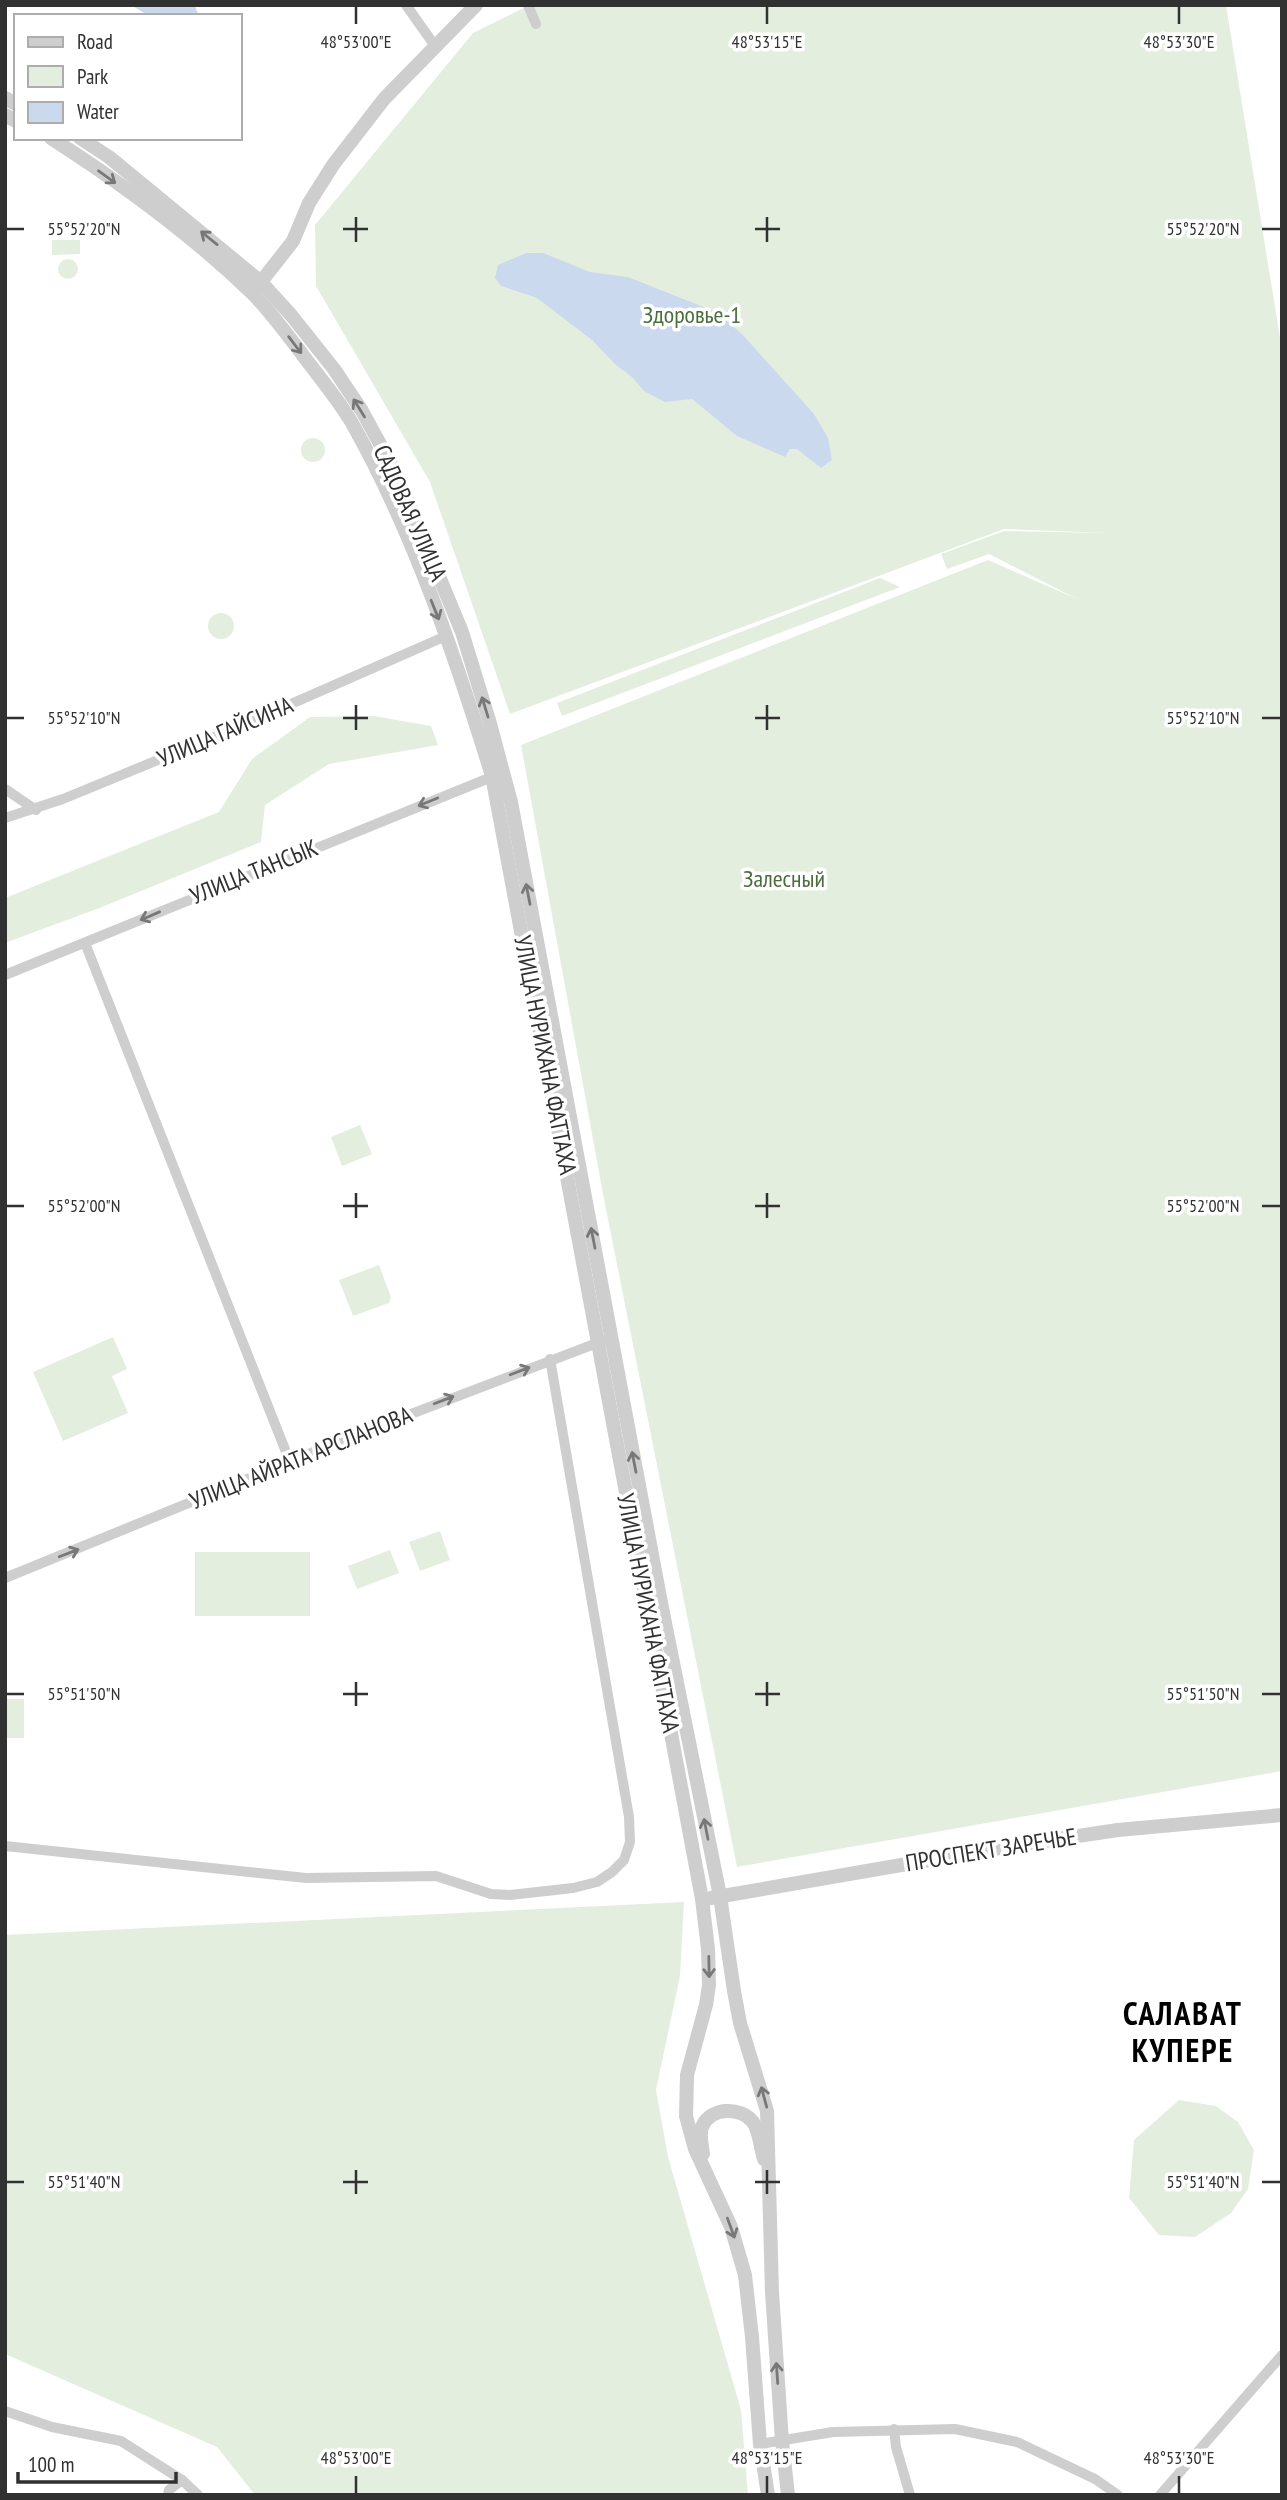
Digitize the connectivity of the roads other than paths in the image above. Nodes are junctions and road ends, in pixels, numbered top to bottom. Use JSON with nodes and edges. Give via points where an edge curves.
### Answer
{"nodes":[{"id":1,"x":406,"y":5,"type":"edge"},
{"id":2,"x":476,"y":5,"type":"edge"},
{"id":3,"x":528,"y":5,"type":"edge"},
{"id":4,"x":536,"y":24,"type":"dead end"},
{"id":5,"x":435,"y":46,"type":"junction"},
{"id":6,"x":54,"y":140,"type":"edge"},
{"id":7,"x":83,"y":140,"type":"edge"},
{"id":8,"x":256,"y":288,"type":"junction"},
{"id":9,"x":446,"y":636,"type":"junction"},
{"id":10,"x":498,"y":774,"type":"junction"},
{"id":11,"x":5,"y":789,"type":"edge"},
{"id":12,"x":36,"y":810,"type":"junction"},
{"id":13,"x":5,"y":818,"type":"edge"},
{"id":14,"x":85,"y":943,"type":"junction"},
{"id":15,"x":5,"y":975,"type":"edge"},
{"id":16,"x":605,"y":1340,"type":"junction"},
{"id":17,"x":550,"y":1359,"type":"junction"},
{"id":18,"x":290,"y":1462,"type":"junction"},
{"id":19,"x":5,"y":1578,"type":"edge"},
{"id":20,"x":1282,"y":1815,"type":"edge"},
{"id":21,"x":5,"y":1846,"type":"edge"},
{"id":22,"x":720,"y":1896,"type":"junction"},
{"id":23,"x":702,"y":1899,"type":"junction"},
{"id":24,"x":703,"y":2166,"type":"junction"},
{"id":25,"x":769,"y":2168,"type":"junction"},
{"id":26,"x":1282,"y":2355,"type":"edge"},
{"id":27,"x":5,"y":2411,"type":"edge"},
{"id":28,"x":894,"y":2429,"type":"junction"},
{"id":29,"x":782,"y":2441,"type":"junction"},
{"id":30,"x":760,"y":2444,"type":"junction"},
{"id":31,"x":183,"y":2480,"type":"junction"},
{"id":32,"x":168,"y":2495,"type":"edge"},
{"id":33,"x":198,"y":2495,"type":"edge"},
{"id":34,"x":768,"y":2495,"type":"edge"},
{"id":35,"x":788,"y":2495,"type":"edge"},
{"id":36,"x":910,"y":2495,"type":"edge"},
{"id":37,"x":1118,"y":2495,"type":"edge"},
{"id":38,"x":1160,"y":2495,"type":"edge"}],
"edges":[{"from":1,"to":5,"type":"street"},
{"from":2,"to":5,"type":"street"},
{"from":3,"to":4,"type":"street"},
{"from":5,"to":8,"type":"street","via":[[384,99],[334,165],[309,203],[293,241]]},
{"from":6,"to":8,"type":"street","one_way":true},
{"from":8,"to":7,"type":"street","one_way":true,"via":[[109,157]]},
{"from":8,"to":9,"type":"street","name":"САДОВАЯ УЛИЦА","one_way":true,"via":[[352,423],[390,496]]},
{"from":10,"to":8,"type":"street","name":"САДОВАЯ УЛИЦА","one_way":true,"via":[[461,632],[397,475],[334,369],[291,315]]},
{"from":9,"to":10,"type":"street","name":"САДОВАЯ УЛИЦА"},
{"from":9,"to":12,"type":"street","name":"УЛИЦА ГАЙСИНА"},
{"from":10,"to":14,"type":"street","name":"УЛИЦА ТАНСЫК","one_way":true},
{"from":10,"to":16,"type":"street","name":"УЛИЦА НУРИХАНА ФАТТАХА"},
{"from":11,"to":12,"type":"street"},
{"from":12,"to":13,"type":"street","name":"УЛИЦА ГАЙСИНА"},
{"from":14,"to":15,"type":"street","name":"УЛИЦА ТАНСЫК"},
{"from":14,"to":18,"type":"street"},
{"from":16,"to":17,"type":"street","name":"УЛИЦА АЙРАТА АРСЛАНОВА"},
{"from":22,"to":16,"type":"street","name":"УЛИЦА НУРИХАНА ФАТТАХА","one_way":true},
{"from":16,"to":23,"type":"street","name":"УЛИЦА НУРИХАНА ФАТТАХА","via":[[647,1613]]},
{"from":18,"to":17,"type":"street","name":"УЛИЦА АЙРАТА АРСЛАНОВА","one_way":true},
{"from":17,"to":21,"type":"street","via":[[629,1817],[630,1842],[624,1860],[612,1872],[597,1882],[573,1888],[510,1895],[491,1894],[436,1877],[306,1878]]},
{"from":19,"to":18,"type":"street","name":"УЛИЦА АЙРАТА АРСЛАНОВА","one_way":true},
{"from":20,"to":22,"type":"street","name":"ПРОСПЕКТ ЗАРЕЧЬЕ","via":[[1118,1830]]},
{"from":22,"to":23,"type":"street","name":"ПРОСПЕКТ ЗАРЕЧЬЕ"},
{"from":25,"to":22,"type":"street","name":"УЛИЦА НУРИХАНА ФАТТАХА","one_way":true,"via":[[767,2111],[740,2023]]},
{"from":23,"to":24,"type":"street","name":"УЛИЦА НУРИХАНА ФАТТАХА","one_way":true,"via":[[709,1985],[686,2097],[689,2132]]},
{"from":24,"to":25,"type":"street","via":[[701,2128],[714,2113],[737,2111],[752,2121]]},
{"from":24,"to":30,"type":"street","name":"УЛИЦА НУРИХАНА ФАТТАХА","one_way":true,"via":[[731,2227],[745,2275]]},
{"from":29,"to":25,"type":"street","name":"УЛИЦА НУРИХАНА ФАТТАХА","one_way":true},
{"from":26,"to":38,"type":"street"},
{"from":27,"to":31,"type":"street","via":[[52,2427],[121,2441]]},
{"from":28,"to":29,"type":"street","via":[[833,2432]]},
{"from":28,"to":36,"type":"street"},
{"from":28,"to":37,"type":"street","via":[[955,2429],[1017,2442]]},
{"from":29,"to":30,"type":"street"},
{"from":29,"to":35,"type":"street","name":"УЛИЦА НУРИХАНА ФАТТАХА"},
{"from":30,"to":34,"type":"street","name":"УЛИЦА НУРИХАНА ФАТТАХА"},
{"from":31,"to":32,"type":"street"},
{"from":31,"to":33,"type":"street"}]}
